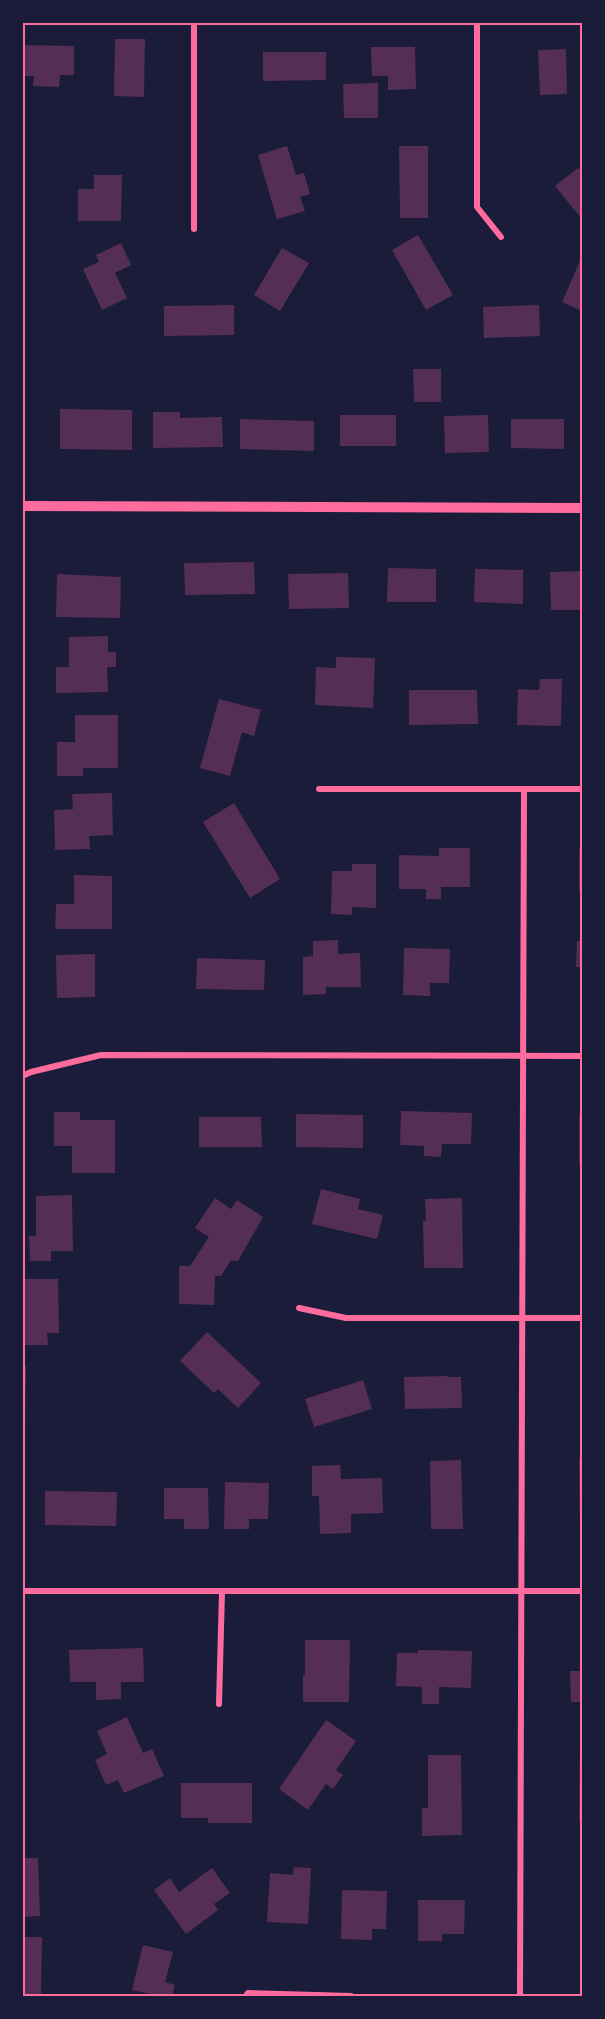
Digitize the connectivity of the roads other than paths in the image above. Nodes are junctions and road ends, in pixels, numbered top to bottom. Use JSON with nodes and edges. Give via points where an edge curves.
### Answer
{"nodes":[{"id":1,"x":194,"y":22,"type":"edge"},
{"id":2,"x":477,"y":22,"type":"edge"},
{"id":3,"x":194,"y":229,"type":"dead end"},
{"id":4,"x":501,"y":237,"type":"dead end"},
{"id":5,"x":22,"y":506,"type":"edge"},
{"id":6,"x":582,"y":508,"type":"edge"},
{"id":7,"x":320,"y":789,"type":"dead end"},
{"id":8,"x":524,"y":789,"type":"junction"},
{"id":9,"x":582,"y":789,"type":"edge"},
{"id":10,"x":523,"y":1056,"type":"junction"},
{"id":11,"x":582,"y":1056,"type":"edge"},
{"id":12,"x":22,"y":1076,"type":"edge"},
{"id":13,"x":299,"y":1308,"type":"dead end"},
{"id":14,"x":522,"y":1318,"type":"junction"},
{"id":15,"x":582,"y":1318,"type":"edge"},
{"id":16,"x":521,"y":1591,"type":"junction"},
{"id":17,"x":582,"y":1591,"type":"edge"},
{"id":18,"x":22,"y":1592,"type":"edge"},
{"id":19,"x":222,"y":1592,"type":"junction"},
{"id":20,"x":219,"y":1704,"type":"dead end"},
{"id":21,"x":247,"y":1995,"type":"edge"},
{"id":22,"x":351,"y":1996,"type":"edge"},
{"id":23,"x":520,"y":1996,"type":"edge"}],
"edges":[{"from":1,"to":3,"type":"street"},
{"from":2,"to":4,"type":"street","via":[[477,207]]},
{"from":5,"to":6,"type":"street"},
{"from":7,"to":8,"type":"street"},
{"from":8,"to":9,"type":"street"},
{"from":8,"to":10,"type":"street"},
{"from":10,"to":11,"type":"street"},
{"from":10,"to":12,"type":"street","via":[[101,1056]]},
{"from":10,"to":14,"type":"street"},
{"from":13,"to":14,"type":"street","via":[[346,1318]]},
{"from":14,"to":15,"type":"street"},
{"from":14,"to":16,"type":"street"},
{"from":16,"to":17,"type":"street"},
{"from":16,"to":19,"type":"street"},
{"from":16,"to":23,"type":"street"},
{"from":18,"to":19,"type":"street"},
{"from":19,"to":20,"type":"street"},
{"from":21,"to":22,"type":"street"}]}
